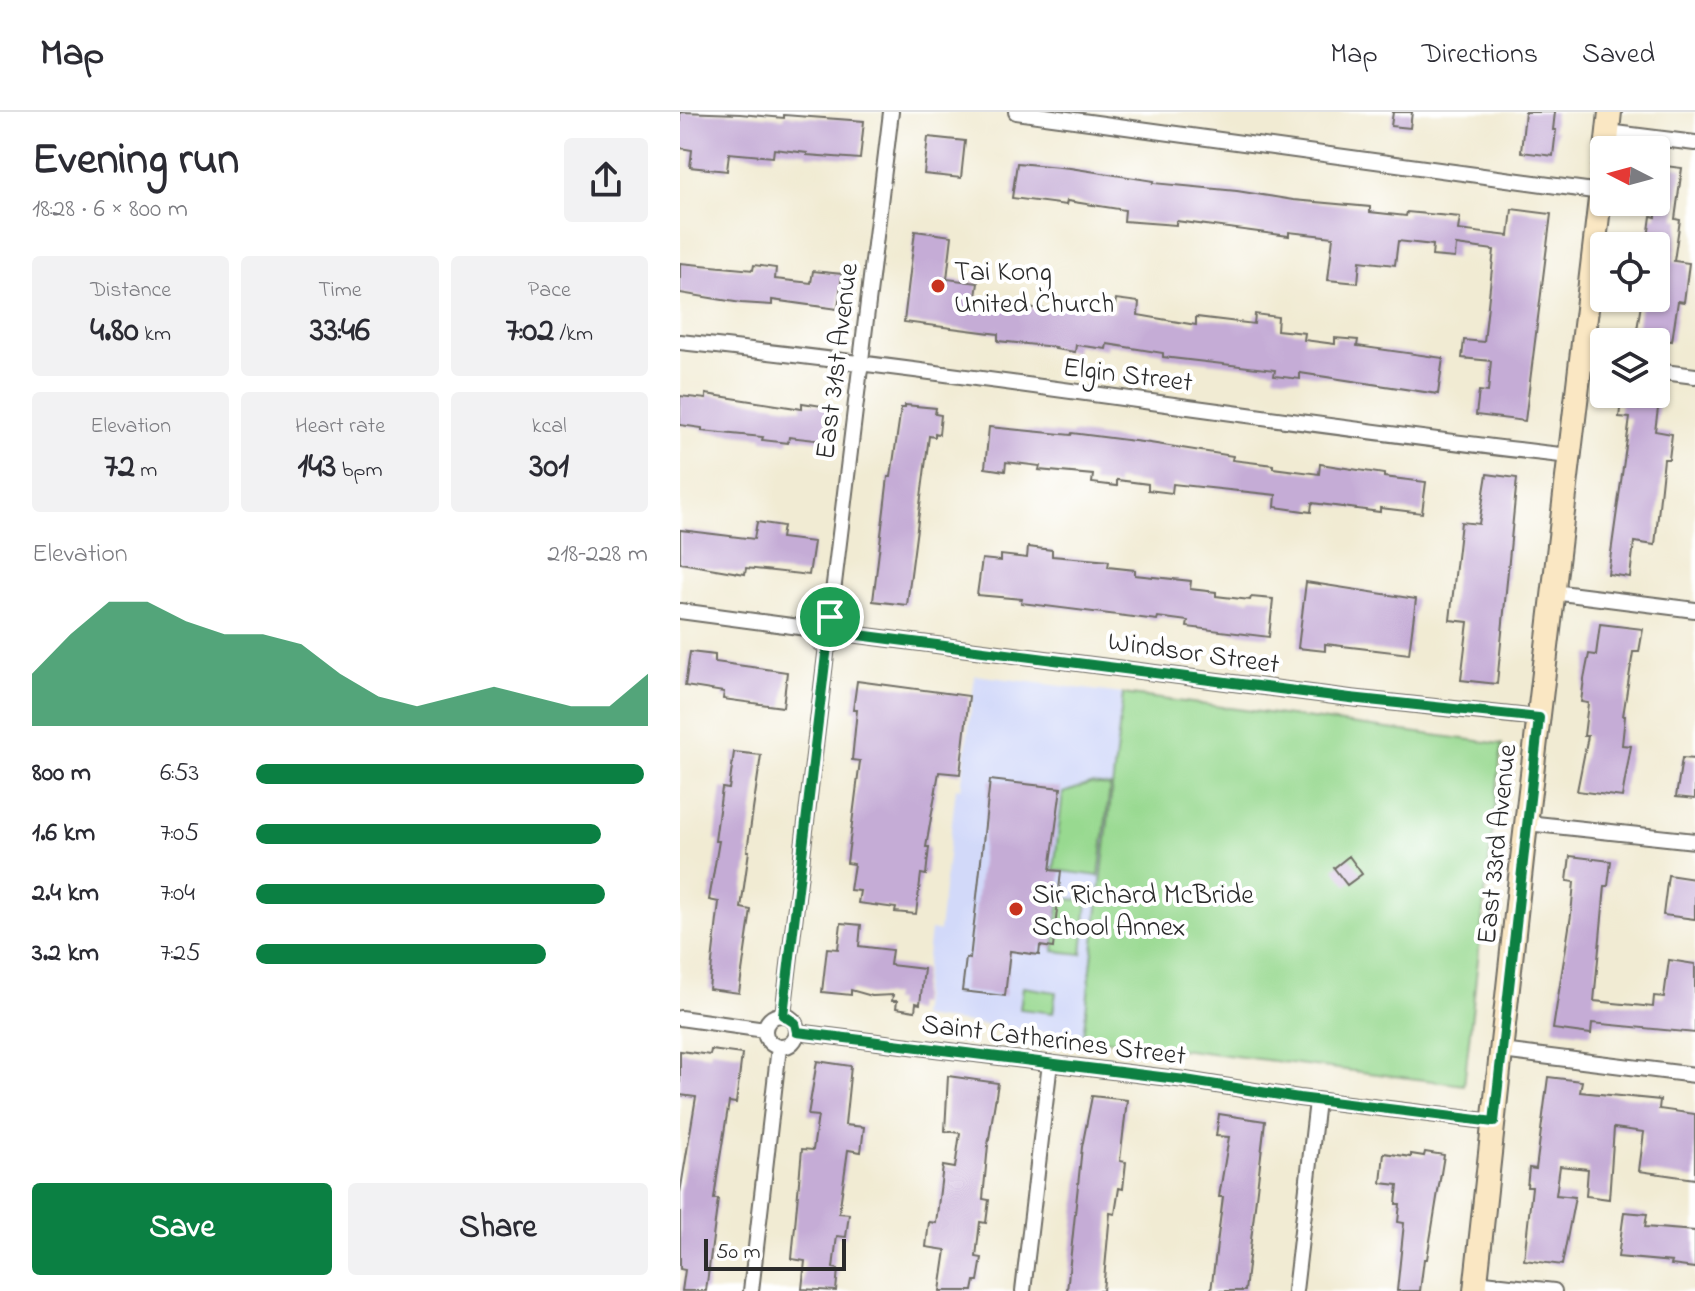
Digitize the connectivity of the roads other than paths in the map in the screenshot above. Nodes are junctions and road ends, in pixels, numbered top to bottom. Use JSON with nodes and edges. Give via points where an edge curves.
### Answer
{"nodes":[{"id":1,"x":891,"y":112,"type":"edge"},
{"id":2,"x":1016,"y":112,"type":"edge"},
{"id":3,"x":1608,"y":131,"type":"edge"},
{"id":4,"x":1695,"y":143,"type":"edge"},
{"id":5,"x":1590,"y":190,"type":"edge"},
{"id":6,"x":1598,"y":216,"type":"edge"},
{"id":7,"x":680,"y":342,"type":"edge"},
{"id":8,"x":862,"y":362,"type":"junction"},
{"id":9,"x":1581,"y":362,"type":"junction"},
{"id":10,"x":1590,"y":363,"type":"edge"},
{"id":11,"x":1670,"y":373,"type":"edge"},
{"id":12,"x":1695,"y":376,"type":"edge"},
{"id":13,"x":1569,"y":456,"type":"junction"},
{"id":14,"x":1553,"y":592,"type":"junction"},
{"id":15,"x":1695,"y":610,"type":"edge"},
{"id":16,"x":680,"y":611,"type":"edge"},
{"id":17,"x":830,"y":617,"type":"junction"},
{"id":18,"x":814,"y":629,"type":"junction"},
{"id":19,"x":843,"y":633,"type":"junction"},
{"id":20,"x":827,"y":646,"type":"junction"},
{"id":21,"x":1539,"y":718,"type":"junction"},
{"id":22,"x":1527,"y":823,"type":"junction"},
{"id":23,"x":1695,"y":841,"type":"edge"},
{"id":24,"x":783,"y":1015,"type":"junction"},
{"id":25,"x":680,"y":1018,"type":"edge"},
{"id":26,"x":765,"y":1030,"type":"junction"},
{"id":27,"x":797,"y":1032,"type":"junction"},
{"id":28,"x":779,"y":1047,"type":"junction"},
{"id":29,"x":1502,"y":1051,"type":"junction"},
{"id":30,"x":1050,"y":1063,"type":"junction"},
{"id":31,"x":1695,"y":1075,"type":"edge"},
{"id":32,"x":1317,"y":1101,"type":"junction"},
{"id":33,"x":1494,"y":1122,"type":"junction"},
{"id":34,"x":1476,"y":1286,"type":"edge"},
{"id":35,"x":751,"y":1291,"type":"edge"},
{"id":36,"x":1023,"y":1291,"type":"edge"},
{"id":37,"x":1295,"y":1291,"type":"edge"},
{"id":38,"x":1554,"y":1291,"type":"edge"}],
"edges":[{"from":1,"to":8,"type":"street","name":"East 31st Avenue"},
{"from":2,"to":5,"type":"street"},
{"from":3,"to":4,"type":"street"},
{"from":6,"to":9,"type":"street","name":"East 33rd Avenue"},
{"from":7,"to":8,"type":"street","name":"Elgin Street"},
{"from":8,"to":13,"type":"street","name":"Elgin Street"},
{"from":8,"to":17,"type":"street","name":"East 31st Avenue"},
{"from":9,"to":10,"type":"street"},
{"from":9,"to":13,"type":"street","name":"East 33rd Avenue"},
{"from":11,"to":12,"type":"street"},
{"from":13,"to":14,"type":"street","name":"East 33rd Avenue"},
{"from":14,"to":15,"type":"street"},
{"from":14,"to":21,"type":"street","name":"East 33rd Avenue"},
{"from":16,"to":18,"type":"street"},
{"from":17,"to":18,"type":"street","via":[[819,620]]},
{"from":17,"to":19,"type":"street","via":[[840,622]]},
{"from":18,"to":20,"type":"street","via":[[817,641]]},
{"from":19,"to":20,"type":"street"},
{"from":19,"to":21,"type":"street","name":"Windsor Street"},
{"from":20,"to":24,"type":"street"},
{"from":21,"to":22,"type":"street","name":"East 33rd Avenue"},
{"from":22,"to":23,"type":"street"},
{"from":22,"to":29,"type":"street","name":"East 33rd Avenue"},
{"from":24,"to":26,"type":"street","via":[[773,1017]]},
{"from":24,"to":27,"type":"street","via":[[795,1023]]},
{"from":25,"to":26,"type":"street"},
{"from":26,"to":28,"type":"street","via":[[767,1039]]},
{"from":27,"to":28,"type":"street","via":[[789,1045]]},
{"from":27,"to":30,"type":"street","name":"Saint Catherines Street"},
{"from":28,"to":35,"type":"street"},
{"from":29,"to":31,"type":"street"},
{"from":29,"to":33,"type":"street","name":"East 33rd Avenue"},
{"from":30,"to":32,"type":"street","name":"Saint Catherines Street"},
{"from":30,"to":36,"type":"street"},
{"from":32,"to":33,"type":"street","name":"Saint Catherines Street"},
{"from":32,"to":37,"type":"street"},
{"from":33,"to":34,"type":"street","name":"East 33rd Avenue"},
{"from":34,"to":38,"type":"street"}]}
